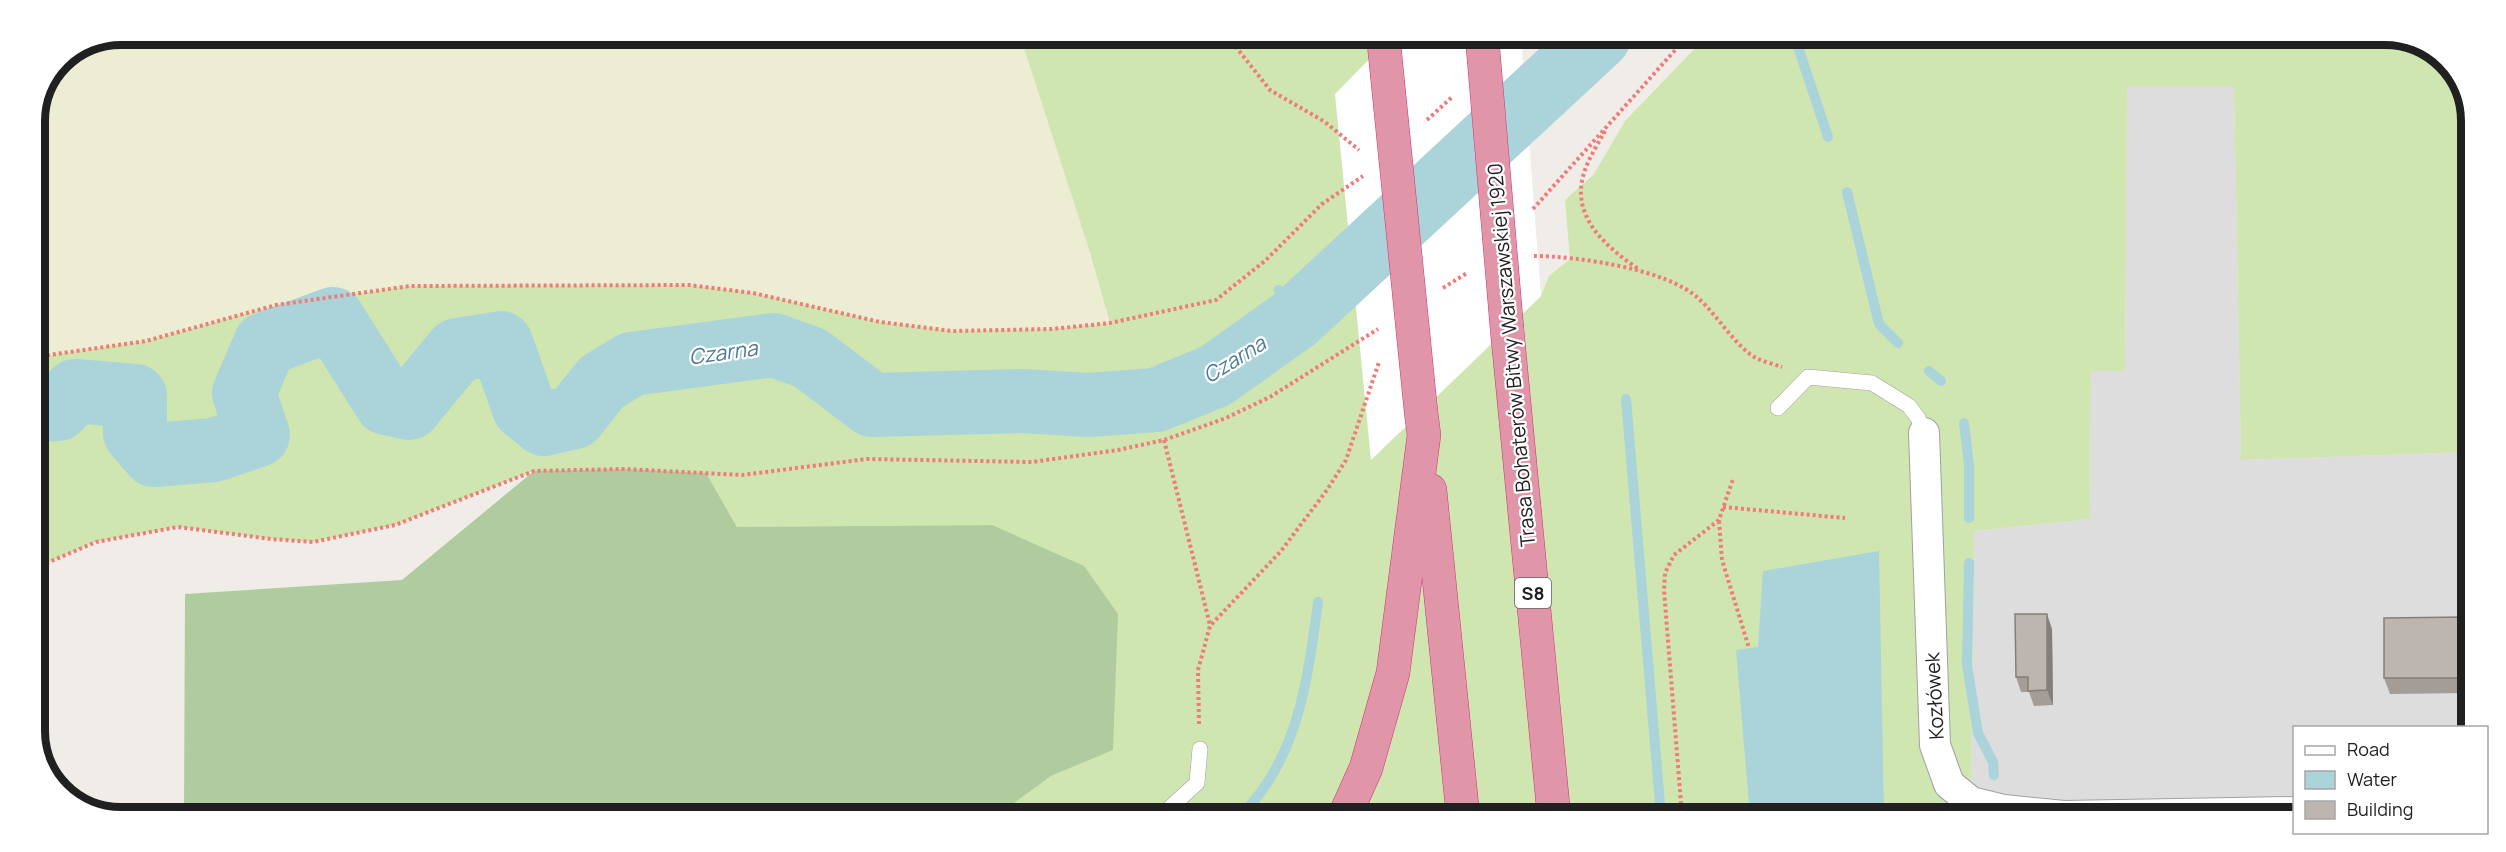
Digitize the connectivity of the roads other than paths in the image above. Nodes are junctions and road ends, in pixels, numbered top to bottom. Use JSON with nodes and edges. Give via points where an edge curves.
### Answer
{"nodes":[{"id":1,"x":1384,"y":45,"type":"edge"},
{"id":2,"x":1483,"y":45,"type":"edge"},
{"id":3,"x":1778,"y":408,"type":"dead end"},
{"id":4,"x":1422,"y":423,"type":"junction"},
{"id":5,"x":1924,"y":433,"type":"joint"},
{"id":6,"x":1200,"y":749,"type":"dead end"},
{"id":7,"x":1171,"y":807,"type":"edge"},
{"id":8,"x":1349,"y":807,"type":"edge"},
{"id":9,"x":1462,"y":807,"type":"edge"},
{"id":10,"x":1553,"y":807,"type":"edge"},
{"id":11,"x":1992,"y":807,"type":"edge"}],
"edges":[{"from":1,"to":4,"type":"highway","bridge":true},
{"from":2,"to":10,"type":"highway","name":"Trasa Bohaterów Bitwy Warszawskiej 1920","number":"S8","bridge":true},
{"from":3,"to":5,"type":"lane","via":[[1808,377],[1872,383],[1909,406]]},
{"from":4,"to":8,"type":"highway","via":[[1393,673],[1366,768]]},
{"from":4,"to":9,"type":"highway"},
{"from":5,"to":11,"type":"street","name":"Kozłówek","via":[[1935,745],[1949,784],[1971,802]]},
{"from":6,"to":7,"type":"lane","via":[[1197,783]]}]}
